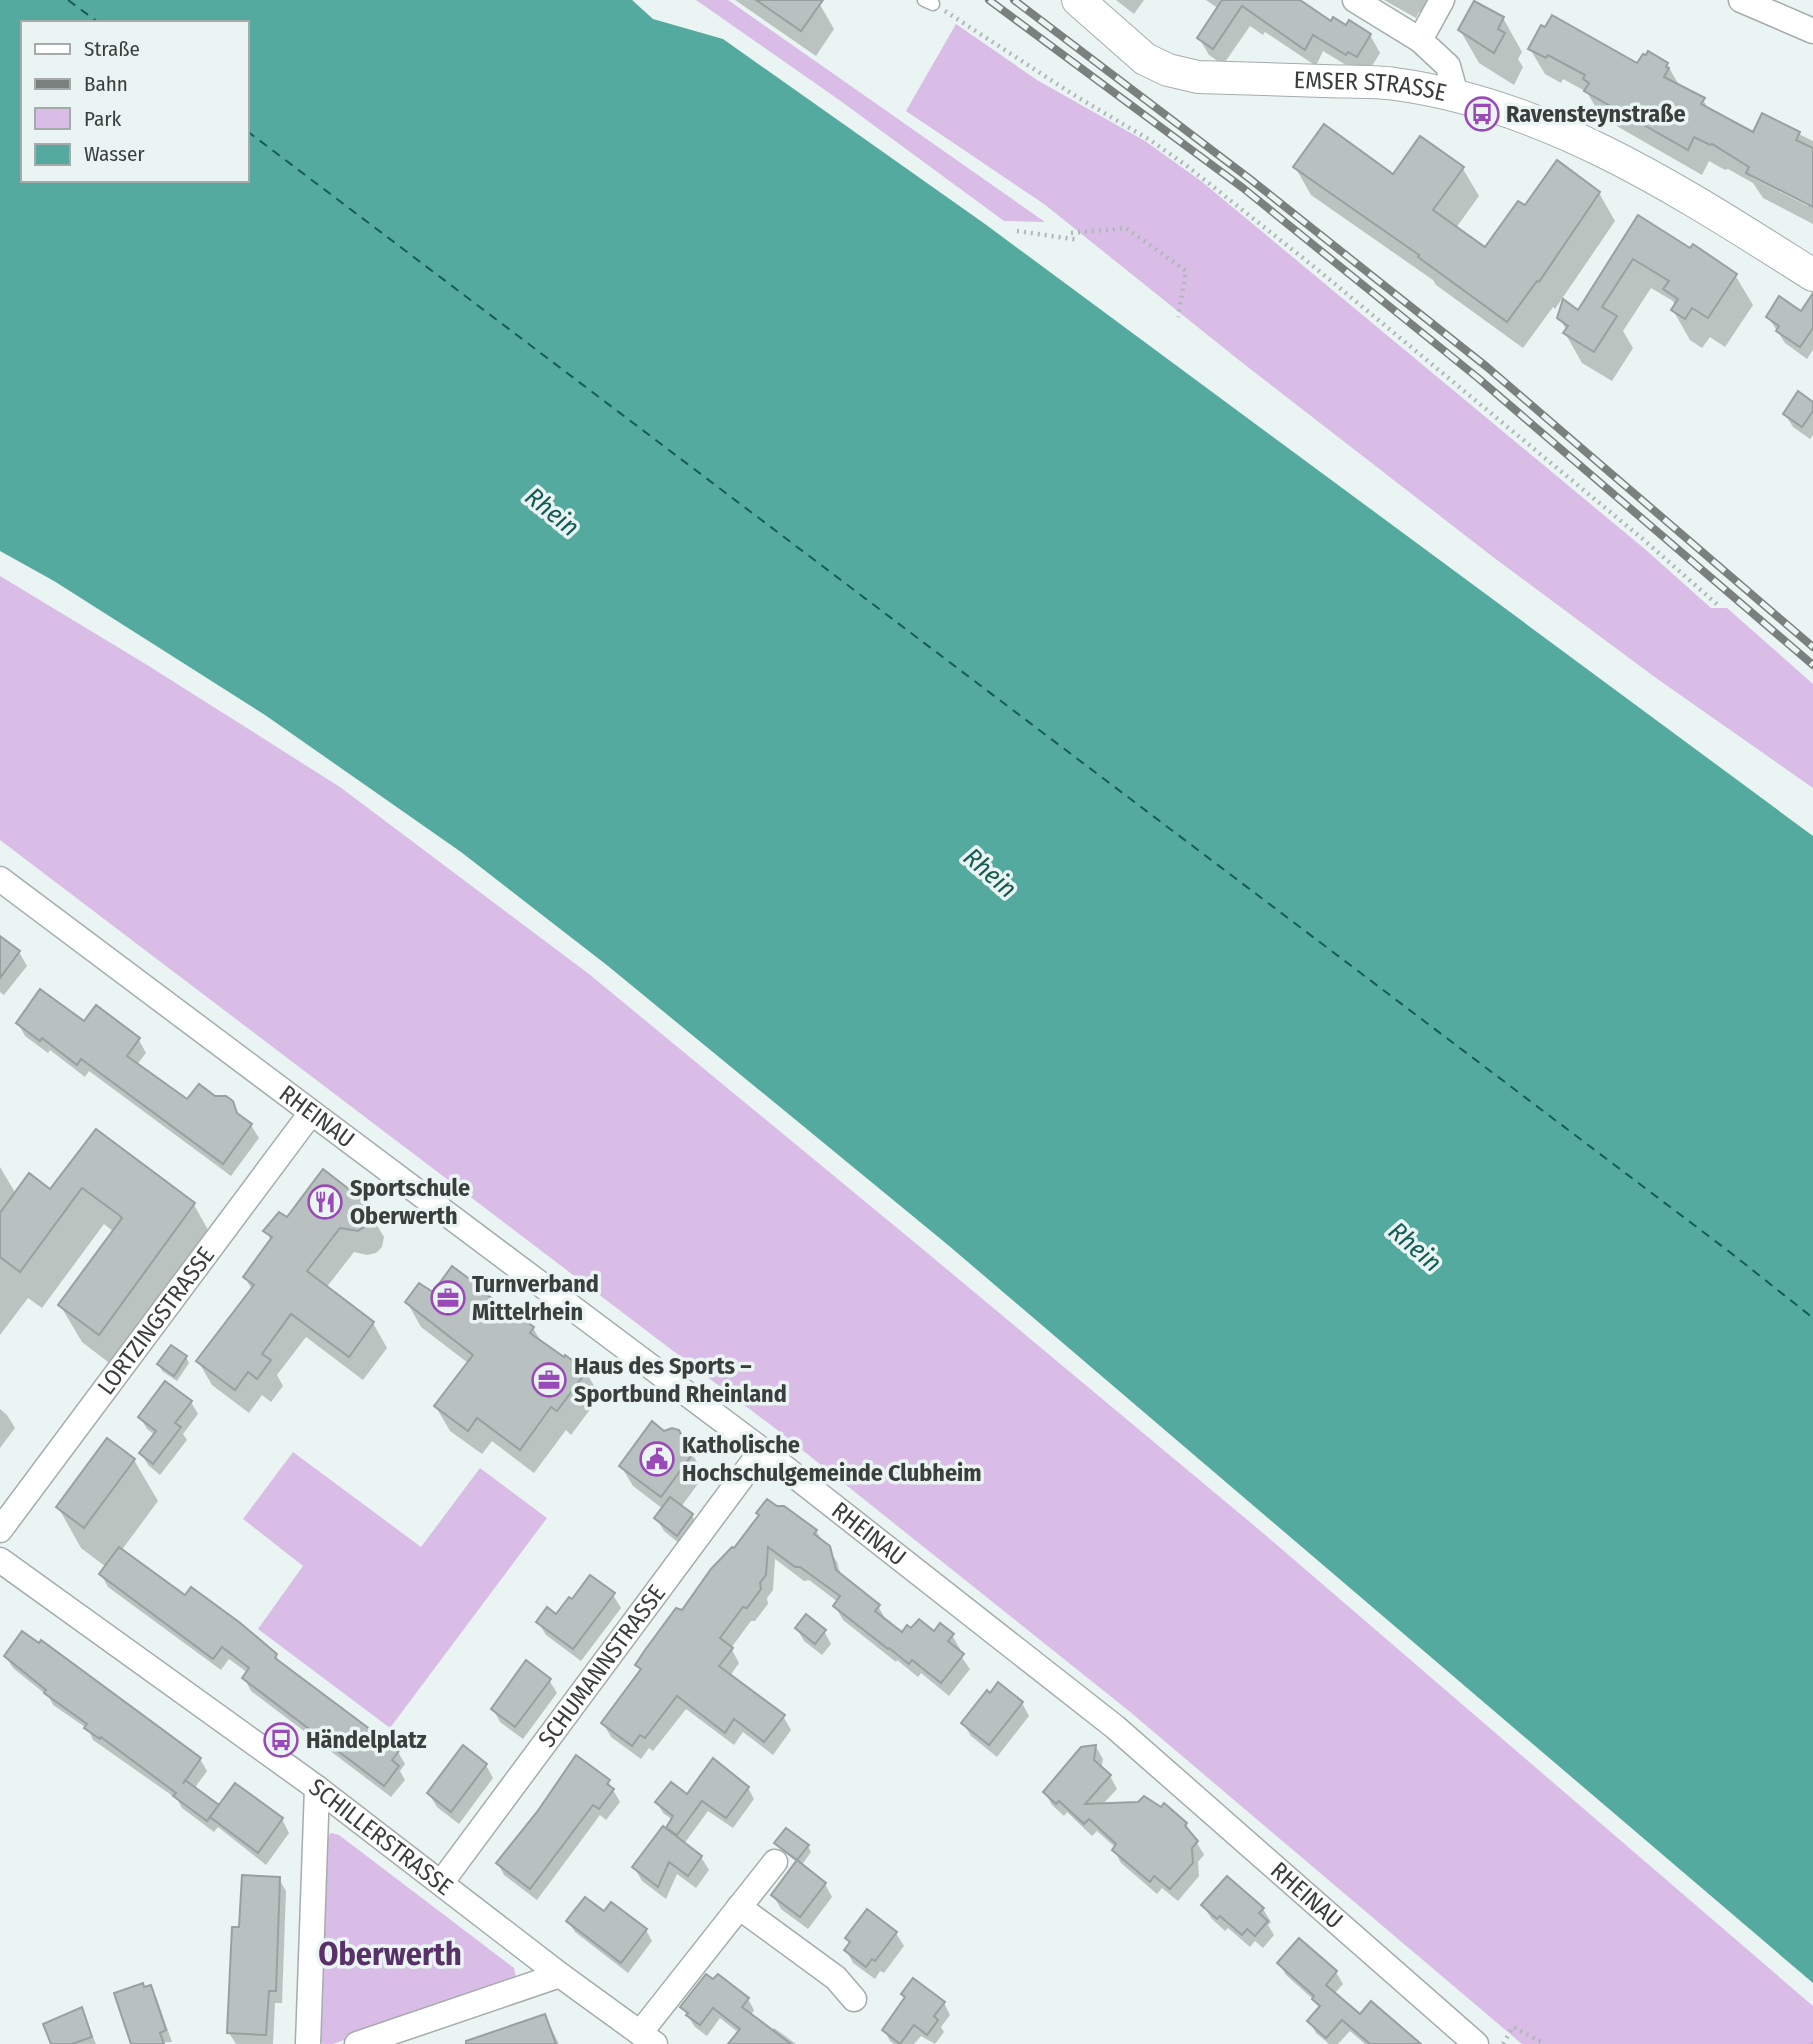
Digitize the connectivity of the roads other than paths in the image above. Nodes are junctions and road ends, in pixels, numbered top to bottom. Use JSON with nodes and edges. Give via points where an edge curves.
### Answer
{"nodes":[{"id":1,"x":1078,"y":0,"type":"edge"},
{"id":2,"x":1355,"y":0,"type":"edge"},
{"id":3,"x":1441,"y":0,"type":"edge"},
{"id":4,"x":1741,"y":0,"type":"edge"},
{"id":5,"x":1813,"y":31,"type":"edge"},
{"id":6,"x":1420,"y":40,"type":"junction"},
{"id":7,"x":1456,"y":95,"type":"junction"},
{"id":8,"x":1813,"y":275,"type":"edge"},
{"id":9,"x":0,"y":879,"type":"edge"},
{"id":10,"x":311,"y":1112,"type":"junction"},
{"id":11,"x":762,"y":1450,"type":"junction"},
{"id":12,"x":0,"y":1530,"type":"edge"},
{"id":13,"x":0,"y":1560,"type":"edge"},
{"id":14,"x":317,"y":1788,"type":"junction"},
{"id":15,"x":775,"y":1862,"type":"dead end"},
{"id":16,"x":441,"y":1882,"type":"junction"},
{"id":17,"x":739,"y":1907,"type":"junction"},
{"id":18,"x":560,"y":1975,"type":"junction"},
{"id":19,"x":854,"y":1999,"type":"dead end"},
{"id":20,"x":647,"y":2039,"type":"edge"},
{"id":21,"x":308,"y":2044,"type":"edge"},
{"id":22,"x":357,"y":2044,"type":"edge"},
{"id":23,"x":1476,"y":2044,"type":"edge"}],
"edges":[{"from":1,"to":7,"type":"street","name":"EMSER STRASSE","via":[[1145,59],[1198,77],[1393,83]]},
{"from":2,"to":6,"type":"street"},
{"from":3,"to":6,"type":"street"},
{"from":4,"to":5,"type":"street"},
{"from":6,"to":7,"type":"street","via":[[1448,66]]},
{"from":7,"to":8,"type":"street","name":"EMSER STRASSE","via":[[1556,128],[1635,167]]},
{"from":9,"to":10,"type":"street","name":"RHEINAU"},
{"from":10,"to":11,"type":"street","name":"RHEINAU"},
{"from":10,"to":12,"type":"street","name":"LORTZINGSTRASSE"},
{"from":11,"to":16,"type":"street","name":"SCHUMANNSTRASSE"},
{"from":11,"to":23,"type":"street","name":"RHEINAU","via":[[1115,1727]]},
{"from":13,"to":14,"type":"street","name":"SCHILLERSTRASSE"},
{"from":14,"to":16,"type":"street","name":"SCHILLERSTRASSE"},
{"from":14,"to":21,"type":"street"},
{"from":15,"to":17,"type":"street"},
{"from":16,"to":18,"type":"street","name":"SCHILLERSTRASSE"},
{"from":17,"to":19,"type":"street","via":[[836,1978]]},
{"from":17,"to":20,"type":"street"},
{"from":18,"to":20,"type":"street","name":"SCHILLERSTRASSE"},
{"from":18,"to":22,"type":"street"}]}
